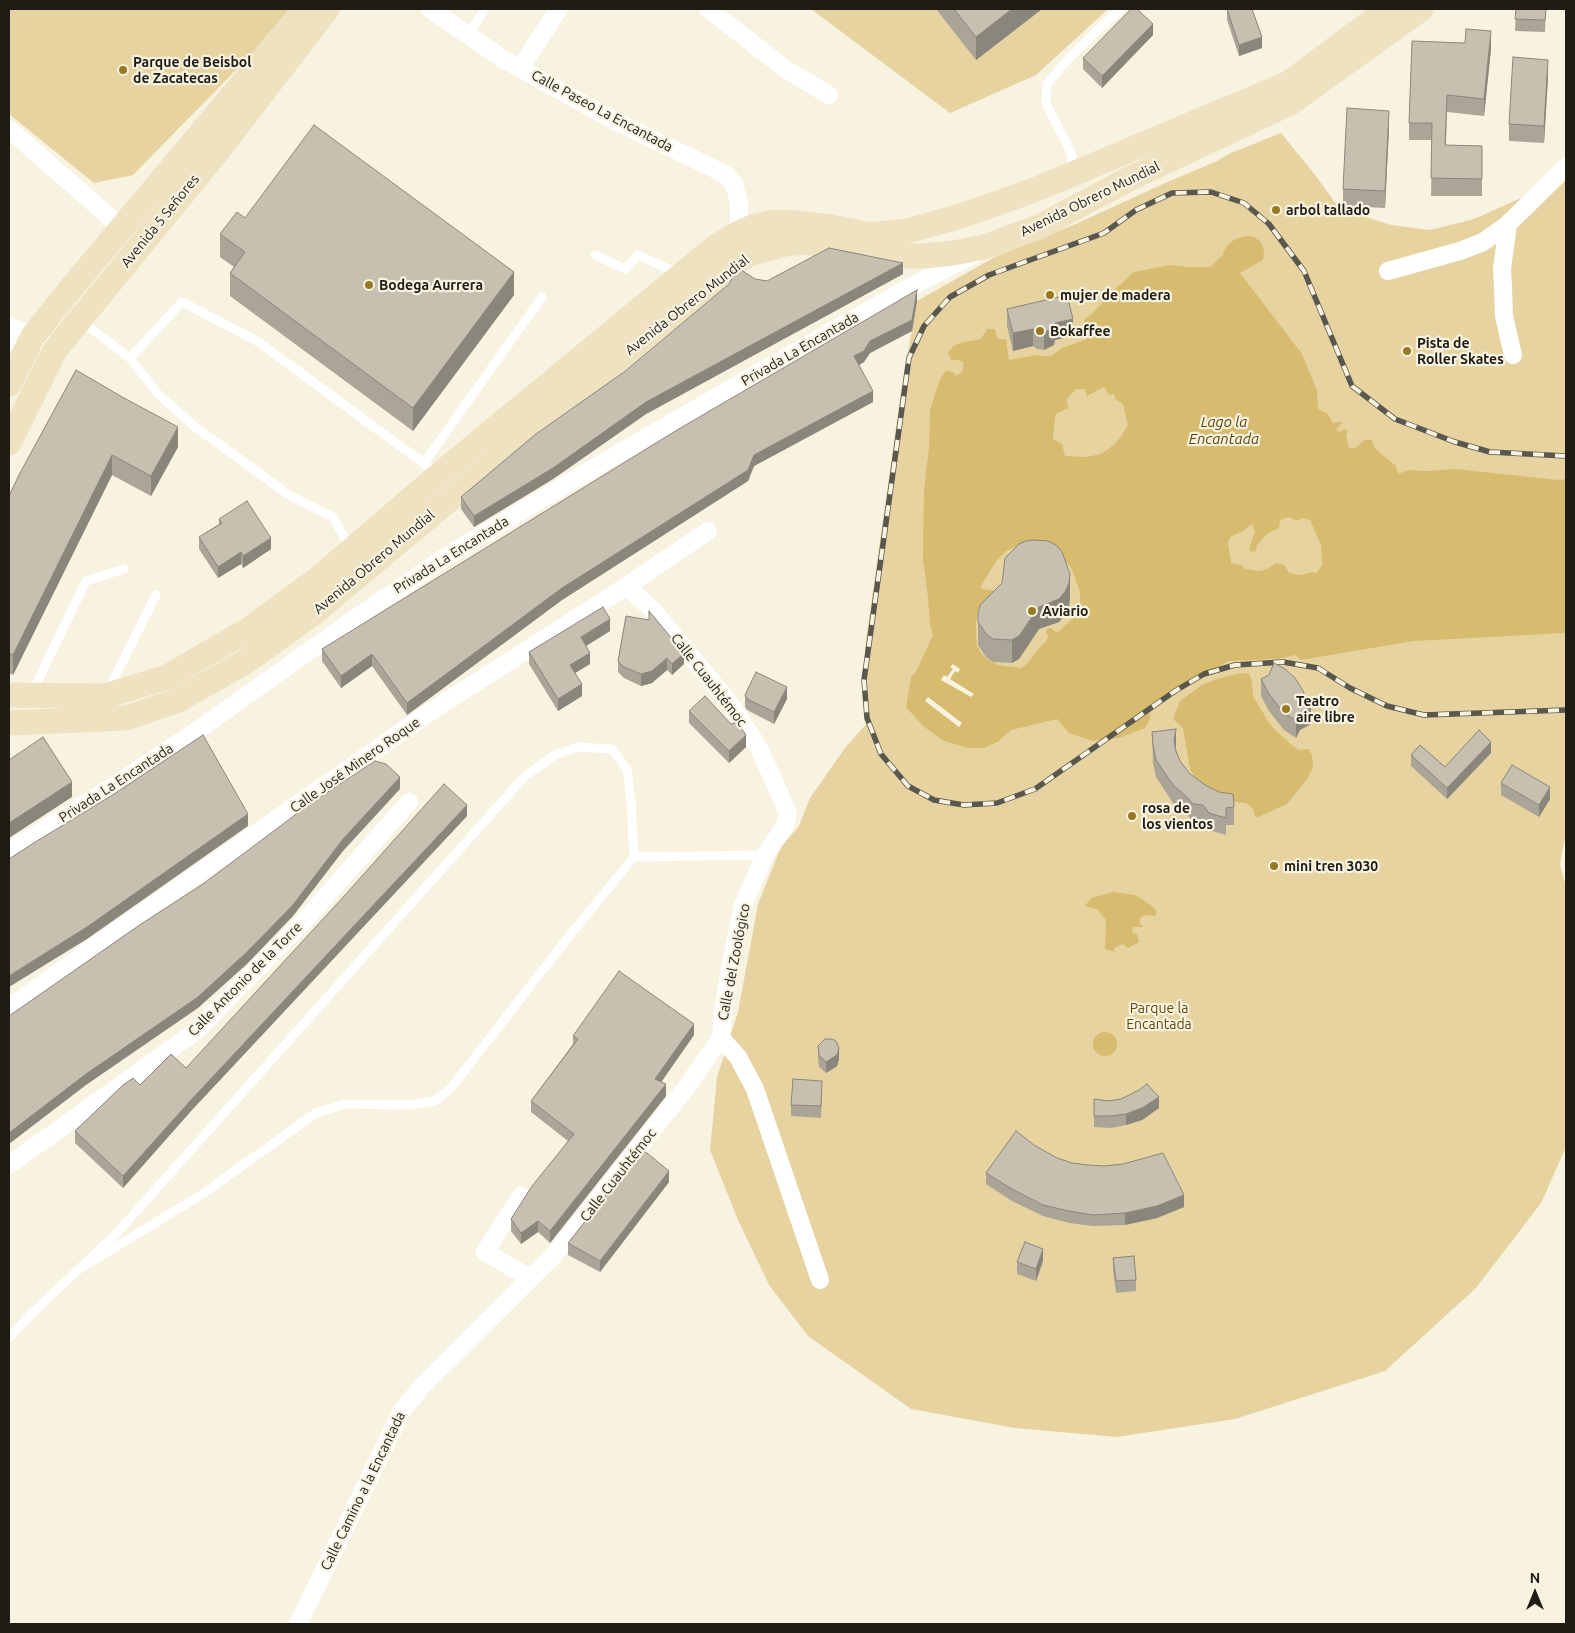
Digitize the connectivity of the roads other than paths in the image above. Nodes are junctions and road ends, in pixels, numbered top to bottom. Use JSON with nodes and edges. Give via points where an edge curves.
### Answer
{"nodes":[{"id":1,"x":305,"y":9,"type":"edge"},
{"id":2,"x":327,"y":9,"type":"edge"},
{"id":3,"x":430,"y":9,"type":"edge"},
{"id":4,"x":486,"y":9,"type":"edge"},
{"id":5,"x":558,"y":9,"type":"edge"},
{"id":6,"x":708,"y":9,"type":"edge"},
{"id":7,"x":1121,"y":9,"type":"edge"},
{"id":8,"x":1388,"y":9,"type":"edge"},
{"id":9,"x":1421,"y":9,"type":"edge"},
{"id":10,"x":468,"y":35,"type":"junction"},
{"id":11,"x":520,"y":68,"type":"junction"},
{"id":12,"x":829,"y":96,"type":"dead end"},
{"id":13,"x":9,"y":129,"type":"edge"},
{"id":14,"x":198,"y":134,"type":"junction"},
{"id":15,"x":216,"y":152,"type":"junction"},
{"id":16,"x":1566,"y":166,"type":"edge"},
{"id":17,"x":1072,"y":174,"type":"junction"},
{"id":18,"x":1508,"y":224,"type":"junction"},
{"id":19,"x":122,"y":228,"type":"junction"},
{"id":20,"x":739,"y":233,"type":"junction"},
{"id":21,"x":984,"y":247,"type":"junction"},
{"id":22,"x":595,"y":255,"type":"dead end"},
{"id":23,"x":906,"y":256,"type":"junction"},
{"id":24,"x":1388,"y":271,"type":"dead end"},
{"id":25,"x":681,"y":275,"type":"junction"},
{"id":26,"x":910,"y":287,"type":"junction"},
{"id":27,"x":542,"y":297,"type":"dead end"},
{"id":28,"x":79,"y":320,"type":"junction"},
{"id":29,"x":17,"y":334,"type":"edge"},
{"id":30,"x":55,"y":350,"type":"junction"},
{"id":31,"x":1513,"y":355,"type":"dead end"},
{"id":32,"x":130,"y":358,"type":"junction"},
{"id":33,"x":9,"y":384,"type":"edge"},
{"id":34,"x":9,"y":443,"type":"edge"},
{"id":35,"x":432,"y":469,"type":"junction"},
{"id":36,"x":708,"y":531,"type":"dead end"},
{"id":37,"x":359,"y":559,"type":"junction"},
{"id":38,"x":124,"y":569,"type":"dead end"},
{"id":39,"x":626,"y":586,"type":"junction"},
{"id":40,"x":156,"y":595,"type":"dead end"},
{"id":41,"x":20,"y":696,"type":"edge"},
{"id":42,"x":105,"y":696,"type":"junction"},
{"id":43,"x":9,"y":723,"type":"edge"},
{"id":44,"x":409,"y":802,"type":"dead end"},
{"id":45,"x":788,"y":813,"type":"joint"},
{"id":46,"x":9,"y":851,"type":"edge"},
{"id":47,"x":766,"y":855,"type":"junction"},
{"id":48,"x":634,"y":857,"type":"junction"},
{"id":49,"x":9,"y":1008,"type":"edge"},
{"id":50,"x":721,"y":1038,"type":"junction"},
{"id":51,"x":9,"y":1165,"type":"edge"},
{"id":52,"x":521,"y":1196,"type":"dead end"},
{"id":53,"x":76,"y":1271,"type":"junction"},
{"id":54,"x":530,"y":1278,"type":"junction"},
{"id":55,"x":820,"y":1280,"type":"dead end"},
{"id":56,"x":505,"y":1303,"type":"joint"},
{"id":57,"x":9,"y":1338,"type":"edge"},
{"id":58,"x":298,"y":1624,"type":"edge"}],
"edges":[{"from":1,"to":14,"type":"main road","name":"Avenida 5 Señores"},
{"from":2,"to":15,"type":"main road","name":"Avenida 5 Señores"},
{"from":3,"to":10,"type":"street","name":"Calle Paseo La Encantada"},
{"from":4,"to":10,"type":"lane"},
{"from":5,"to":11,"type":"street"},
{"from":6,"to":12,"type":"street","via":[[787,70]]},
{"from":7,"to":17,"type":"lane","via":[[1068,59],[1047,84],[1046,104],[1072,156]]},
{"from":8,"to":17,"type":"main road","name":"Avenida Obrero Mundial","via":[[1288,83]]},
{"from":9,"to":21,"type":"main road","name":"Avenida Obrero Mundial","via":[[1290,103],[1128,179],[1039,227]]},
{"from":10,"to":11,"type":"street","name":"Calle Paseo La Encantada"},
{"from":11,"to":20,"type":"street","name":"Calle Paseo La Encantada","via":[[613,120],[726,174],[734,184],[739,203]]},
{"from":13,"to":19,"type":"street"},
{"from":14,"to":15,"type":"main road"},
{"from":14,"to":19,"type":"main road","name":"Avenida 5 Señores"},
{"from":15,"to":28,"type":"main road","name":"Avenida 5 Señores"},
{"from":16,"to":18,"type":"street"},
{"from":17,"to":20,"type":"main road","name":"Avenida Obrero Mundial","via":[[961,216],[907,231],[865,234],[775,222]]},
{"from":18,"to":24,"type":"street","via":[[1483,242]]},
{"from":18,"to":31,"type":"street","via":[[1502,270],[1504,316]]},
{"from":19,"to":29,"type":"main road","name":"Avenida 5 Señores","via":[[72,287]]},
{"from":20,"to":25,"type":"main road","name":"Avenida Obrero Mundial","via":[[718,245]]},
{"from":21,"to":23,"type":"main road","name":"Avenida Obrero Mundial"},
{"from":21,"to":26,"type":"street","name":"Privada La Encantada","via":[[973,256]]},
{"from":22,"to":25,"type":"lane","via":[[625,269],[638,255]]},
{"from":23,"to":26,"type":"street","via":[[918,265],[919,271]]},
{"from":23,"to":37,"type":"main road","name":"Avenida Obrero Mundial","via":[[804,242],[749,254],[529,432]]},
{"from":25,"to":35,"type":"main road","name":"Avenida Obrero Mundial"},
{"from":26,"to":46,"type":"street","name":"Privada La Encantada","via":[[578,477],[444,558],[198,730]]},
{"from":27,"to":35,"type":"lane"},
{"from":28,"to":30,"type":"main road","name":"Avenida 5 Señores"},
{"from":28,"to":32,"type":"lane"},
{"from":29,"to":30,"type":"street"},
{"from":29,"to":33,"type":"main road","name":"Avenida 5 Señores"},
{"from":30,"to":34,"type":"main road","name":"Avenida 5 Señores"},
{"from":32,"to":35,"type":"lane","via":[[182,302],[257,341]]},
{"from":32,"to":37,"type":"lane","via":[[158,394],[194,426],[289,495],[333,517]]},
{"from":35,"to":37,"type":"main road","name":"Avenida Obrero Mundial"},
{"from":36,"to":39,"type":"street","name":"Calle José Minero Roque"},
{"from":37,"to":42,"type":"main road","name":"Avenida Obrero Mundial","via":[[319,578],[248,630],[167,677]]},
{"from":37,"to":43,"type":"main road","name":"Avenida Obrero Mundial","via":[[316,611],[245,662],[176,701],[126,718]]},
{"from":38,"to":41,"type":"lane","via":[[86,581]]},
{"from":39,"to":45,"type":"street","name":"Calle Cuauhtémoc","via":[[652,609],[731,705],[759,748]]},
{"from":39,"to":49,"type":"street","name":"Calle José Minero Roque","via":[[433,710]]},
{"from":40,"to":42,"type":"lane"},
{"from":41,"to":42,"type":"main road","name":"Avenida Obrero Mundial"},
{"from":44,"to":51,"type":"street","name":"Calle Antonio de la Torre","via":[[306,920],[196,1031]]},
{"from":45,"to":47,"type":"street","name":"Calle del Zoológico","via":[[785,826]]},
{"from":47,"to":48,"type":"lane"},
{"from":47,"to":50,"type":"street","name":"Calle del Zoológico","via":[[743,905],[731,962]]},
{"from":48,"to":53,"type":"lane","via":[[451,1088],[436,1101],[408,1105],[345,1104],[316,1113],[201,1195]]},
{"from":48,"to":53,"type":"lane","via":[[628,769],[612,749],[578,747],[555,755],[525,776],[115,1234]]},
{"from":50,"to":54,"type":"street","name":"Calle Cuauhtémoc","via":[[685,1090],[555,1254]]},
{"from":50,"to":55,"type":"street","name":"Calle del Zoológico","via":[[738,1057],[755,1089]]},
{"from":52,"to":54,"type":"street","via":[[485,1252]]},
{"from":53,"to":57,"type":"lane"},
{"from":54,"to":56,"type":"street","name":"Calle Cuauhtémoc"},
{"from":56,"to":58,"type":"street","name":"Calle Camino a la Encantada","via":[[422,1386],[402,1411]]}]}
